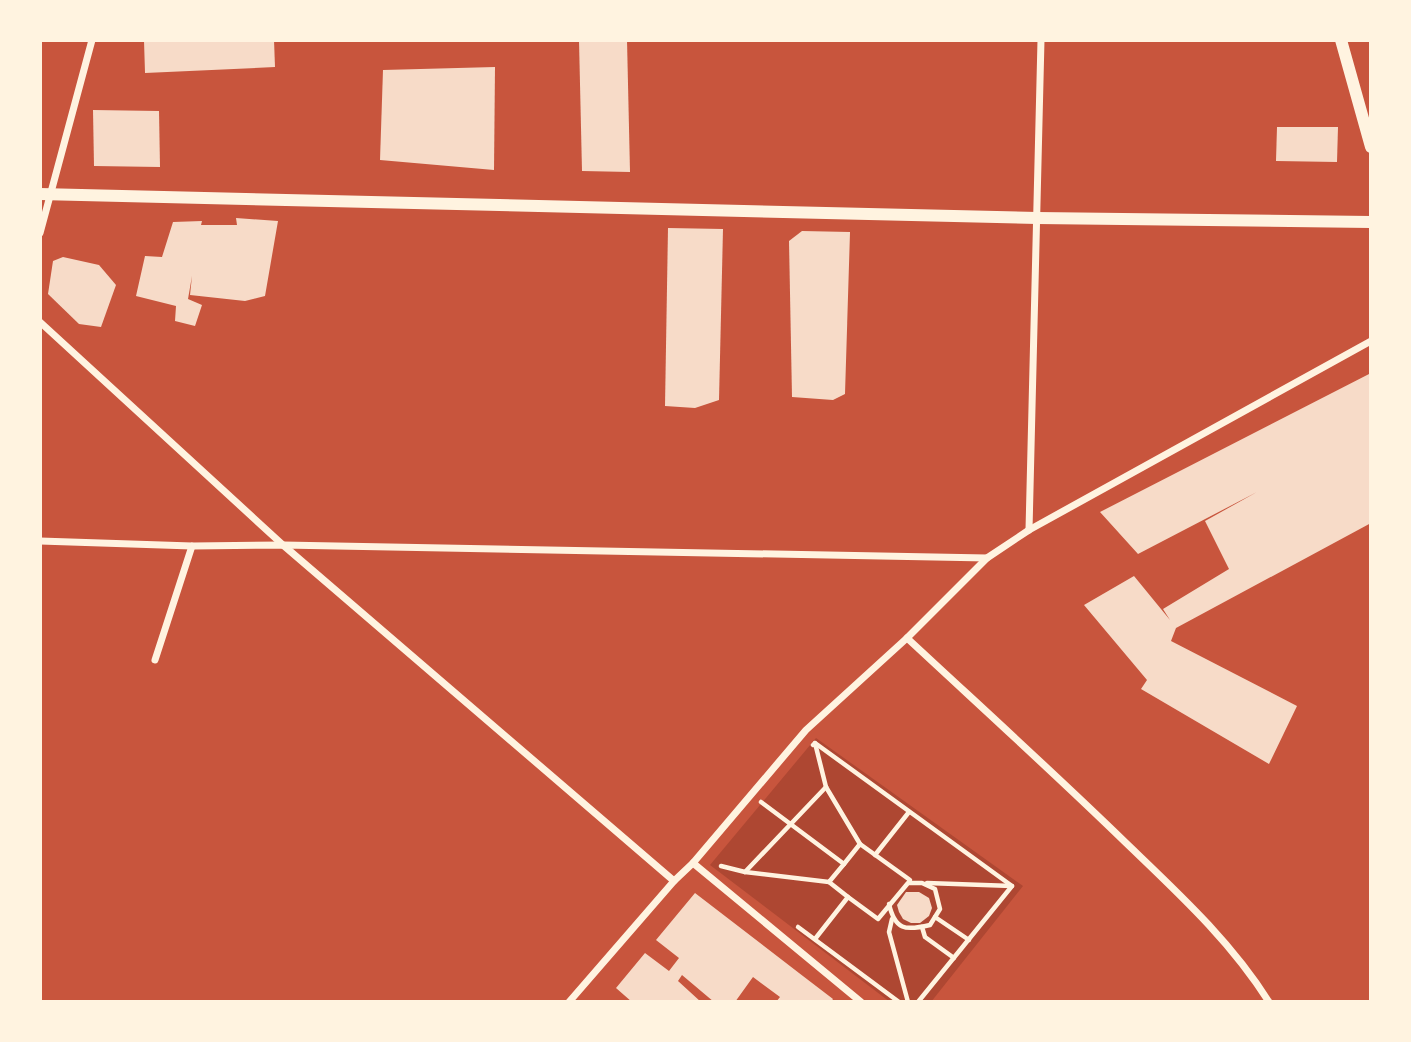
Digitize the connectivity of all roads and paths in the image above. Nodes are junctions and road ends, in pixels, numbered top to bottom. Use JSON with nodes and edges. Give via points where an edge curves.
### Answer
{"nodes":[{"id":1,"x":92,"y":40,"type":"edge"},
{"id":2,"x":1041,"y":40,"type":"edge"},
{"id":3,"x":1341,"y":40,"type":"edge"},
{"id":4,"x":1371,"y":147,"type":"edge"},
{"id":5,"x":45,"y":194,"type":"edge"},
{"id":6,"x":1037,"y":218,"type":"junction"},
{"id":7,"x":1371,"y":222,"type":"edge"},
{"id":8,"x":40,"y":233,"type":"edge"},
{"id":9,"x":40,"y":322,"type":"edge"},
{"id":10,"x":1371,"y":341,"type":"edge"},
{"id":11,"x":1029,"y":530,"type":"junction"},
{"id":12,"x":40,"y":541,"type":"edge"},
{"id":13,"x":283,"y":545,"type":"junction"},
{"id":14,"x":192,"y":546,"type":"junction"},
{"id":15,"x":986,"y":558,"type":"junction"},
{"id":16,"x":907,"y":638,"type":"junction"},
{"id":17,"x":155,"y":660,"type":"dead end"},
{"id":18,"x":815,"y":743,"type":"junction"},
{"id":19,"x":807,"y":753,"type":"dead end"},
{"id":20,"x":826,"y":787,"type":"junction"},
{"id":21,"x":751,"y":794,"type":"junction"},
{"id":22,"x":764,"y":804,"type":"junction"},
{"id":23,"x":909,"y":811,"type":"junction"},
{"id":24,"x":756,"y":814,"type":"dead end"},
{"id":25,"x":791,"y":824,"type":"junction"},
{"id":26,"x":860,"y":844,"type":"junction"},
{"id":27,"x":875,"y":855,"type":"junction"},
{"id":28,"x":693,"y":863,"type":"junction"},
{"id":29,"x":844,"y":864,"type":"junction"},
{"id":30,"x":724,"y":872,"type":"dead end"},
{"id":31,"x":745,"y":872,"type":"junction"},
{"id":32,"x":674,"y":881,"type":"junction"},
{"id":33,"x":829,"y":882,"type":"junction"},
{"id":34,"x":908,"y":883,"type":"junction"},
{"id":35,"x":922,"y":883,"type":"junction"},
{"id":36,"x":1012,"y":886,"type":"junction"},
{"id":37,"x":848,"y":897,"type":"junction"},
{"id":38,"x":889,"y":904,"type":"junction"},
{"id":39,"x":935,"y":917,"type":"junction"},
{"id":40,"x":892,"y":919,"type":"junction"},
{"id":41,"x":795,"y":924,"type":"dead end"},
{"id":42,"x":922,"y":927,"type":"junction"},
{"id":43,"x":815,"y":939,"type":"junction"},
{"id":44,"x":969,"y":940,"type":"junction"},
{"id":45,"x":954,"y":958,"type":"junction"},
{"id":46,"x":569,"y":1002,"type":"edge"},
{"id":47,"x":861,"y":1002,"type":"edge"},
{"id":48,"x":899,"y":1002,"type":"edge"},
{"id":49,"x":908,"y":1002,"type":"edge"},
{"id":50,"x":918,"y":1002,"type":"edge"},
{"id":51,"x":1269,"y":1002,"type":"edge"}],
"edges":[{"from":1,"to":5,"type":"street"},
{"from":2,"to":6,"type":"street"},
{"from":3,"to":4,"type":"street"},
{"from":5,"to":6,"type":"street"},
{"from":5,"to":8,"type":"street"},
{"from":6,"to":7,"type":"street"},
{"from":6,"to":11,"type":"street"},
{"from":9,"to":13,"type":"street"},
{"from":10,"to":11,"type":"street"},
{"from":11,"to":15,"type":"street"},
{"from":12,"to":14,"type":"street"},
{"from":13,"to":14,"type":"street"},
{"from":13,"to":15,"type":"street"},
{"from":13,"to":32,"type":"street"},
{"from":14,"to":17,"type":"street"},
{"from":15,"to":16,"type":"street"},
{"from":16,"to":21,"type":"street","via":[[806,730]]},
{"from":16,"to":51,"type":"street","via":[[1198,911],[1251,973]]},
{"from":18,"to":19,"type":"path"},
{"from":18,"to":20,"type":"path"},
{"from":18,"to":23,"type":"path"},
{"from":20,"to":25,"type":"path"},
{"from":20,"to":26,"type":"path"},
{"from":21,"to":22,"type":"path"},
{"from":21,"to":28,"type":"street"},
{"from":22,"to":24,"type":"path"},
{"from":22,"to":25,"type":"path"},
{"from":23,"to":27,"type":"path"},
{"from":23,"to":36,"type":"path"},
{"from":25,"to":29,"type":"path"},
{"from":25,"to":31,"type":"path"},
{"from":26,"to":27,"type":"path"},
{"from":26,"to":29,"type":"path"},
{"from":27,"to":34,"type":"path","via":[[910,880]]},
{"from":28,"to":32,"type":"street"},
{"from":28,"to":47,"type":"street"},
{"from":29,"to":33,"type":"path"},
{"from":30,"to":31,"type":"path","via":[[714,864]]},
{"from":31,"to":33,"type":"path"},
{"from":32,"to":46,"type":"street"},
{"from":33,"to":37,"type":"path"},
{"from":34,"to":35,"type":"path"},
{"from":34,"to":38,"type":"path"},
{"from":35,"to":36,"type":"path"},
{"from":35,"to":39,"type":"path","via":[[935,889],[940,909]]},
{"from":36,"to":44,"type":"path"},
{"from":37,"to":38,"type":"path","via":[[878,919]]},
{"from":37,"to":43,"type":"path"},
{"from":38,"to":40,"type":"path"},
{"from":39,"to":42,"type":"path"},
{"from":39,"to":44,"type":"path"},
{"from":40,"to":42,"type":"path","via":[[902,927]]},
{"from":40,"to":49,"type":"path","via":[[889,932]]},
{"from":41,"to":43,"type":"path"},
{"from":42,"to":45,"type":"path","via":[[925,937]]},
{"from":43,"to":48,"type":"path"},
{"from":44,"to":45,"type":"path"},
{"from":45,"to":50,"type":"path"}]}
